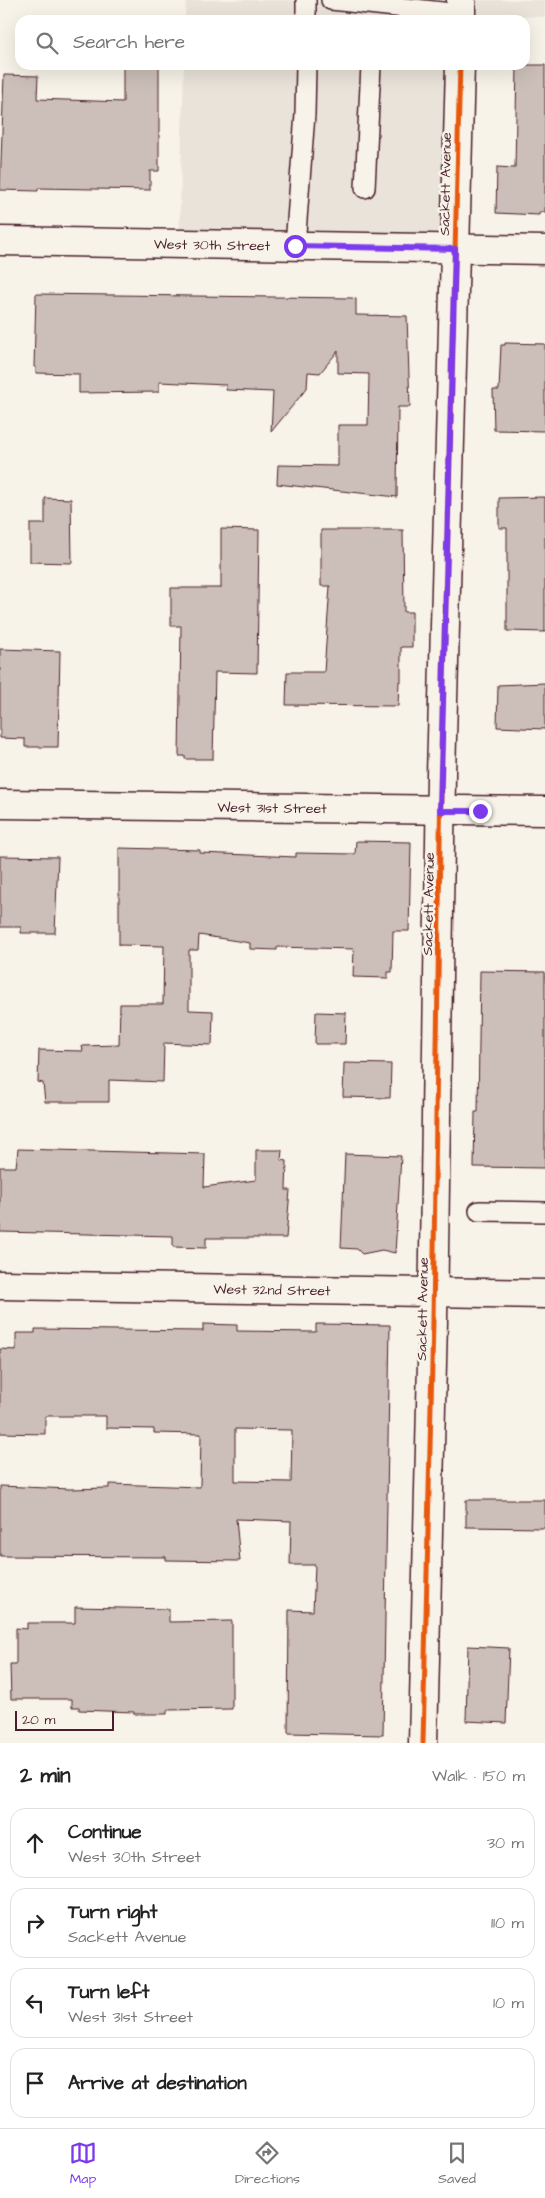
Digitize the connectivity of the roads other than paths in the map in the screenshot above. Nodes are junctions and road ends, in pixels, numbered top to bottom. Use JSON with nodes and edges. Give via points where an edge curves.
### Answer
{"nodes":[{"id":1,"x":306,"y":0,"type":"edge"},
{"id":2,"x":331,"y":0,"type":"edge"},
{"id":3,"x":461,"y":11,"type":"edge"},
{"id":4,"x":373,"y":13,"type":"edge"},
{"id":5,"x":306,"y":15,"type":"edge"},
{"id":6,"x":306,"y":70,"type":"edge"},
{"id":7,"x":371,"y":70,"type":"edge"},
{"id":8,"x":460,"y":70,"type":"edge"},
{"id":9,"x":365,"y":188,"type":"dead end"},
{"id":10,"x":0,"y":241,"type":"edge"},
{"id":11,"x":295,"y":246,"type":"junction"},
{"id":12,"x":455,"y":249,"type":"junction"},
{"id":13,"x":545,"y":250,"type":"edge"},
{"id":14,"x":0,"y":804,"type":"edge"},
{"id":15,"x":440,"y":811,"type":"junction"},
{"id":16,"x":545,"y":811,"type":"edge"},
{"id":17,"x":479,"y":1211,"type":"dead end"},
{"id":18,"x":545,"y":1212,"type":"edge"},
{"id":19,"x":0,"y":1285,"type":"edge"},
{"id":20,"x":434,"y":1294,"type":"junction"},
{"id":21,"x":545,"y":1294,"type":"edge"},
{"id":22,"x":423,"y":1743,"type":"edge"}],
"edges":[{"from":1,"to":5,"type":"lane"},
{"from":2,"to":4,"type":"lane"},
{"from":3,"to":4,"type":"lane"},
{"from":6,"to":11,"type":"lane"},
{"from":7,"to":9,"type":"lane"},
{"from":8,"to":12,"type":"street","name":"Sackett Avenue"},
{"from":10,"to":11,"type":"street","name":"West 30th Street"},
{"from":11,"to":12,"type":"street","name":"West 30th Street"},
{"from":12,"to":13,"type":"street","name":"West 30th Street"},
{"from":12,"to":15,"type":"street","name":"Sackett Avenue"},
{"from":14,"to":15,"type":"street","name":"West 31st Street"},
{"from":15,"to":16,"type":"street","name":"West 31st Street"},
{"from":15,"to":20,"type":"street","name":"Sackett Avenue"},
{"from":17,"to":18,"type":"lane"},
{"from":19,"to":20,"type":"street","name":"West 32nd Street"},
{"from":20,"to":21,"type":"street","name":"West 32nd Street"},
{"from":20,"to":22,"type":"street","name":"Sackett Avenue"}]}
